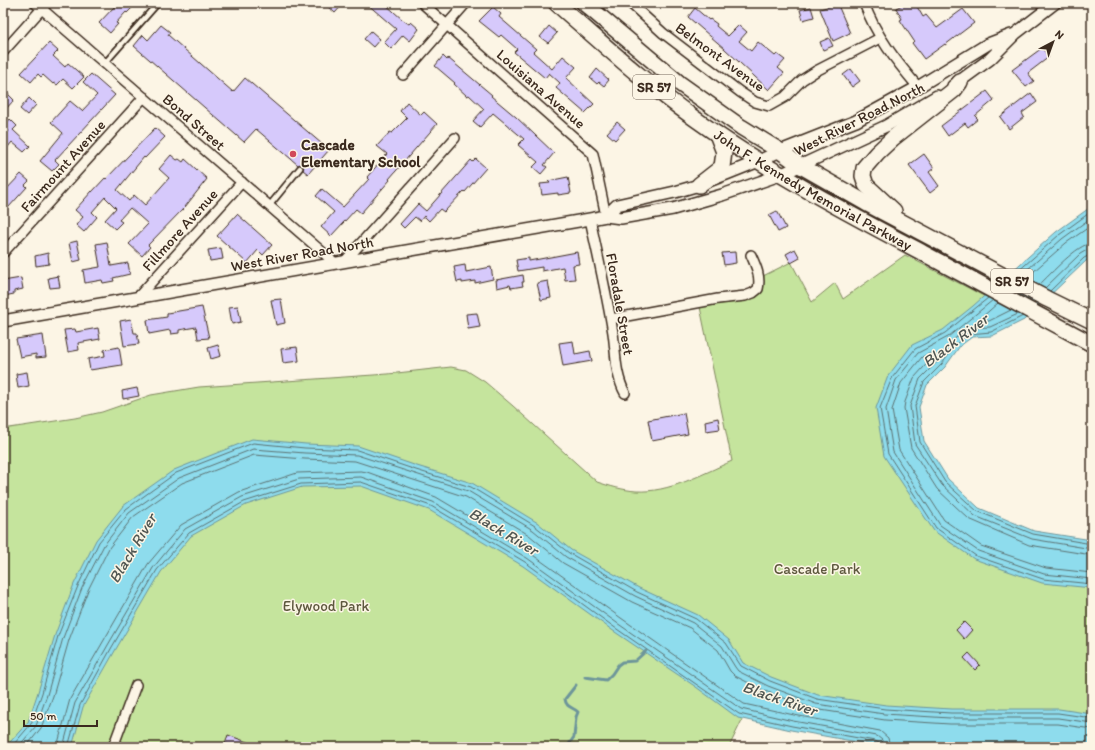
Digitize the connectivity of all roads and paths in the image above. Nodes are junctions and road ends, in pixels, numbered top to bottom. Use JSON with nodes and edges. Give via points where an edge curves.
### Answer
{"nodes":[{"id":1,"x":158,"y":3,"type":"edge"},
{"id":2,"x":422,"y":3,"type":"edge"},
{"id":3,"x":466,"y":3,"type":"edge"},
{"id":4,"x":556,"y":3,"type":"edge"},
{"id":5,"x":584,"y":3,"type":"edge"},
{"id":6,"x":630,"y":3,"type":"edge"},
{"id":7,"x":864,"y":3,"type":"edge"},
{"id":8,"x":1055,"y":3,"type":"edge"},
{"id":9,"x":42,"y":5,"type":"edge"},
{"id":10,"x":447,"y":25,"type":"junction"},
{"id":11,"x":1015,"y":34,"type":"junction"},
{"id":12,"x":880,"y":38,"type":"junction"},
{"id":13,"x":3,"y":52,"type":"edge"},
{"id":14,"x":105,"y":63,"type":"junction"},
{"id":15,"x":403,"y":75,"type":"dead end"},
{"id":16,"x":960,"y":82,"type":"junction"},
{"id":17,"x":918,"y":87,"type":"junction"},
{"id":18,"x":144,"y":97,"type":"junction"},
{"id":19,"x":717,"y":134,"type":"junction"},
{"id":20,"x":455,"y":138,"type":"dead end"},
{"id":21,"x":780,"y":151,"type":"junction"},
{"id":22,"x":759,"y":161,"type":"junction"},
{"id":23,"x":801,"y":166,"type":"junction"},
{"id":24,"x":300,"y":168,"type":"dead end"},
{"id":25,"x":780,"y":175,"type":"junction"},
{"id":26,"x":242,"y":182,"type":"junction"},
{"id":27,"x":699,"y":185,"type":"junction"},
{"id":28,"x":269,"y":206,"type":"junction"},
{"id":29,"x":606,"y":216,"type":"junction"},
{"id":30,"x":590,"y":219,"type":"junction"},
{"id":31,"x":912,"y":226,"type":"junction"},
{"id":32,"x":3,"y":254,"type":"edge"},
{"id":33,"x":751,"y":255,"type":"dead end"},
{"id":34,"x":340,"y":262,"type":"junction"},
{"id":35,"x":138,"y":297,"type":"junction"},
{"id":36,"x":611,"y":319,"type":"junction"},
{"id":37,"x":3,"y":321,"type":"edge"},
{"id":38,"x":1092,"y":321,"type":"edge"},
{"id":39,"x":1092,"y":344,"type":"edge"},
{"id":40,"x":625,"y":393,"type":"dead end"},
{"id":41,"x":136,"y":686,"type":"dead end"},
{"id":42,"x":113,"y":747,"type":"edge"}],
"edges":[{"from":1,"to":14,"type":"lane"},
{"from":2,"to":10,"type":"street","name":"Louisiana Avenue"},
{"from":3,"to":10,"type":"street"},
{"from":4,"to":19,"type":"highway","name":"John F. Kennedy Memorial Parkway","number":"SR 57","via":[[668,99]]},
{"from":5,"to":21,"type":"highway","name":"John F. Kennedy Memorial Parkway","number":"SR 57","via":[[679,83]]},
{"from":6,"to":12,"type":"street","name":"Belmont Avenue","via":[[663,33],[740,92],[755,102],[769,106],[785,97],[802,80],[816,71]]},
{"from":7,"to":12,"type":"street"},
{"from":8,"to":11,"type":"street","name":"West River Road North"},
{"from":9,"to":13,"type":"street"},
{"from":9,"to":14,"type":"street","name":"Bond Street"},
{"from":10,"to":15,"type":"street"},
{"from":10,"to":29,"type":"street","name":"Louisiana Avenue","via":[[593,154]]},
{"from":11,"to":16,"type":"street","name":"West River Road North","via":[[990,59]]},
{"from":11,"to":17,"type":"street","name":"West River Road North","via":[[988,44]]},
{"from":12,"to":17,"type":"street"},
{"from":14,"to":18,"type":"street","name":"Bond Street"},
{"from":16,"to":23,"type":"street","name":"West River Road North","via":[[886,126]]},
{"from":16,"to":31,"type":"highway","via":[[954,90],[882,148],[864,168],[866,185]]},
{"from":17,"to":21,"type":"street","name":"West River Road North","via":[[856,121]]},
{"from":18,"to":26,"type":"street","name":"Bond Street"},
{"from":18,"to":32,"type":"street","name":"Fairmount Avenue"},
{"from":19,"to":22,"type":"highway","name":"John F. Kennedy Memorial Parkway","number":"SR 57"},
{"from":19,"to":27,"type":"highway","via":[[724,152],[722,167]]},
{"from":20,"to":34,"type":"street"},
{"from":21,"to":22,"type":"street","name":"West River Road North"},
{"from":21,"to":23,"type":"highway","name":"John F. Kennedy Memorial Parkway","number":"SR 57"},
{"from":22,"to":25,"type":"highway","name":"John F. Kennedy Memorial Parkway","number":"SR 57"},
{"from":22,"to":27,"type":"street","name":"West River Road North"},
{"from":23,"to":25,"type":"street","name":"West River Road North"},
{"from":23,"to":31,"type":"highway","name":"John F. Kennedy Memorial Parkway","number":"SR 57"},
{"from":24,"to":28,"type":"lane"},
{"from":25,"to":29,"type":"street","name":"West River Road North","via":[[673,209],[621,218]]},
{"from":25,"to":39,"type":"highway","name":"John F. Kennedy Memorial Parkway","number":"SR 57"},
{"from":26,"to":28,"type":"street","name":"Bond Street"},
{"from":26,"to":35,"type":"street","name":"Fillmore Avenue"},
{"from":27,"to":29,"type":"street","name":"West River Road North","via":[[617,205]]},
{"from":28,"to":34,"type":"street","name":"Bond Street"},
{"from":29,"to":30,"type":"street","name":"West River Road North"},
{"from":30,"to":34,"type":"street","name":"West River Road North"},
{"from":30,"to":36,"type":"street","name":"Floradale Street"},
{"from":31,"to":38,"type":"highway","name":"John F. Kennedy Memorial Parkway","number":"SR 57"},
{"from":33,"to":36,"type":"street","via":[[759,280],[758,289],[753,294]]},
{"from":34,"to":35,"type":"street","name":"West River Road North"},
{"from":35,"to":37,"type":"street","name":"West River Road North"},
{"from":36,"to":40,"type":"street","name":"Floradale Street","via":[[618,375]]},
{"from":41,"to":42,"type":"street"}]}
